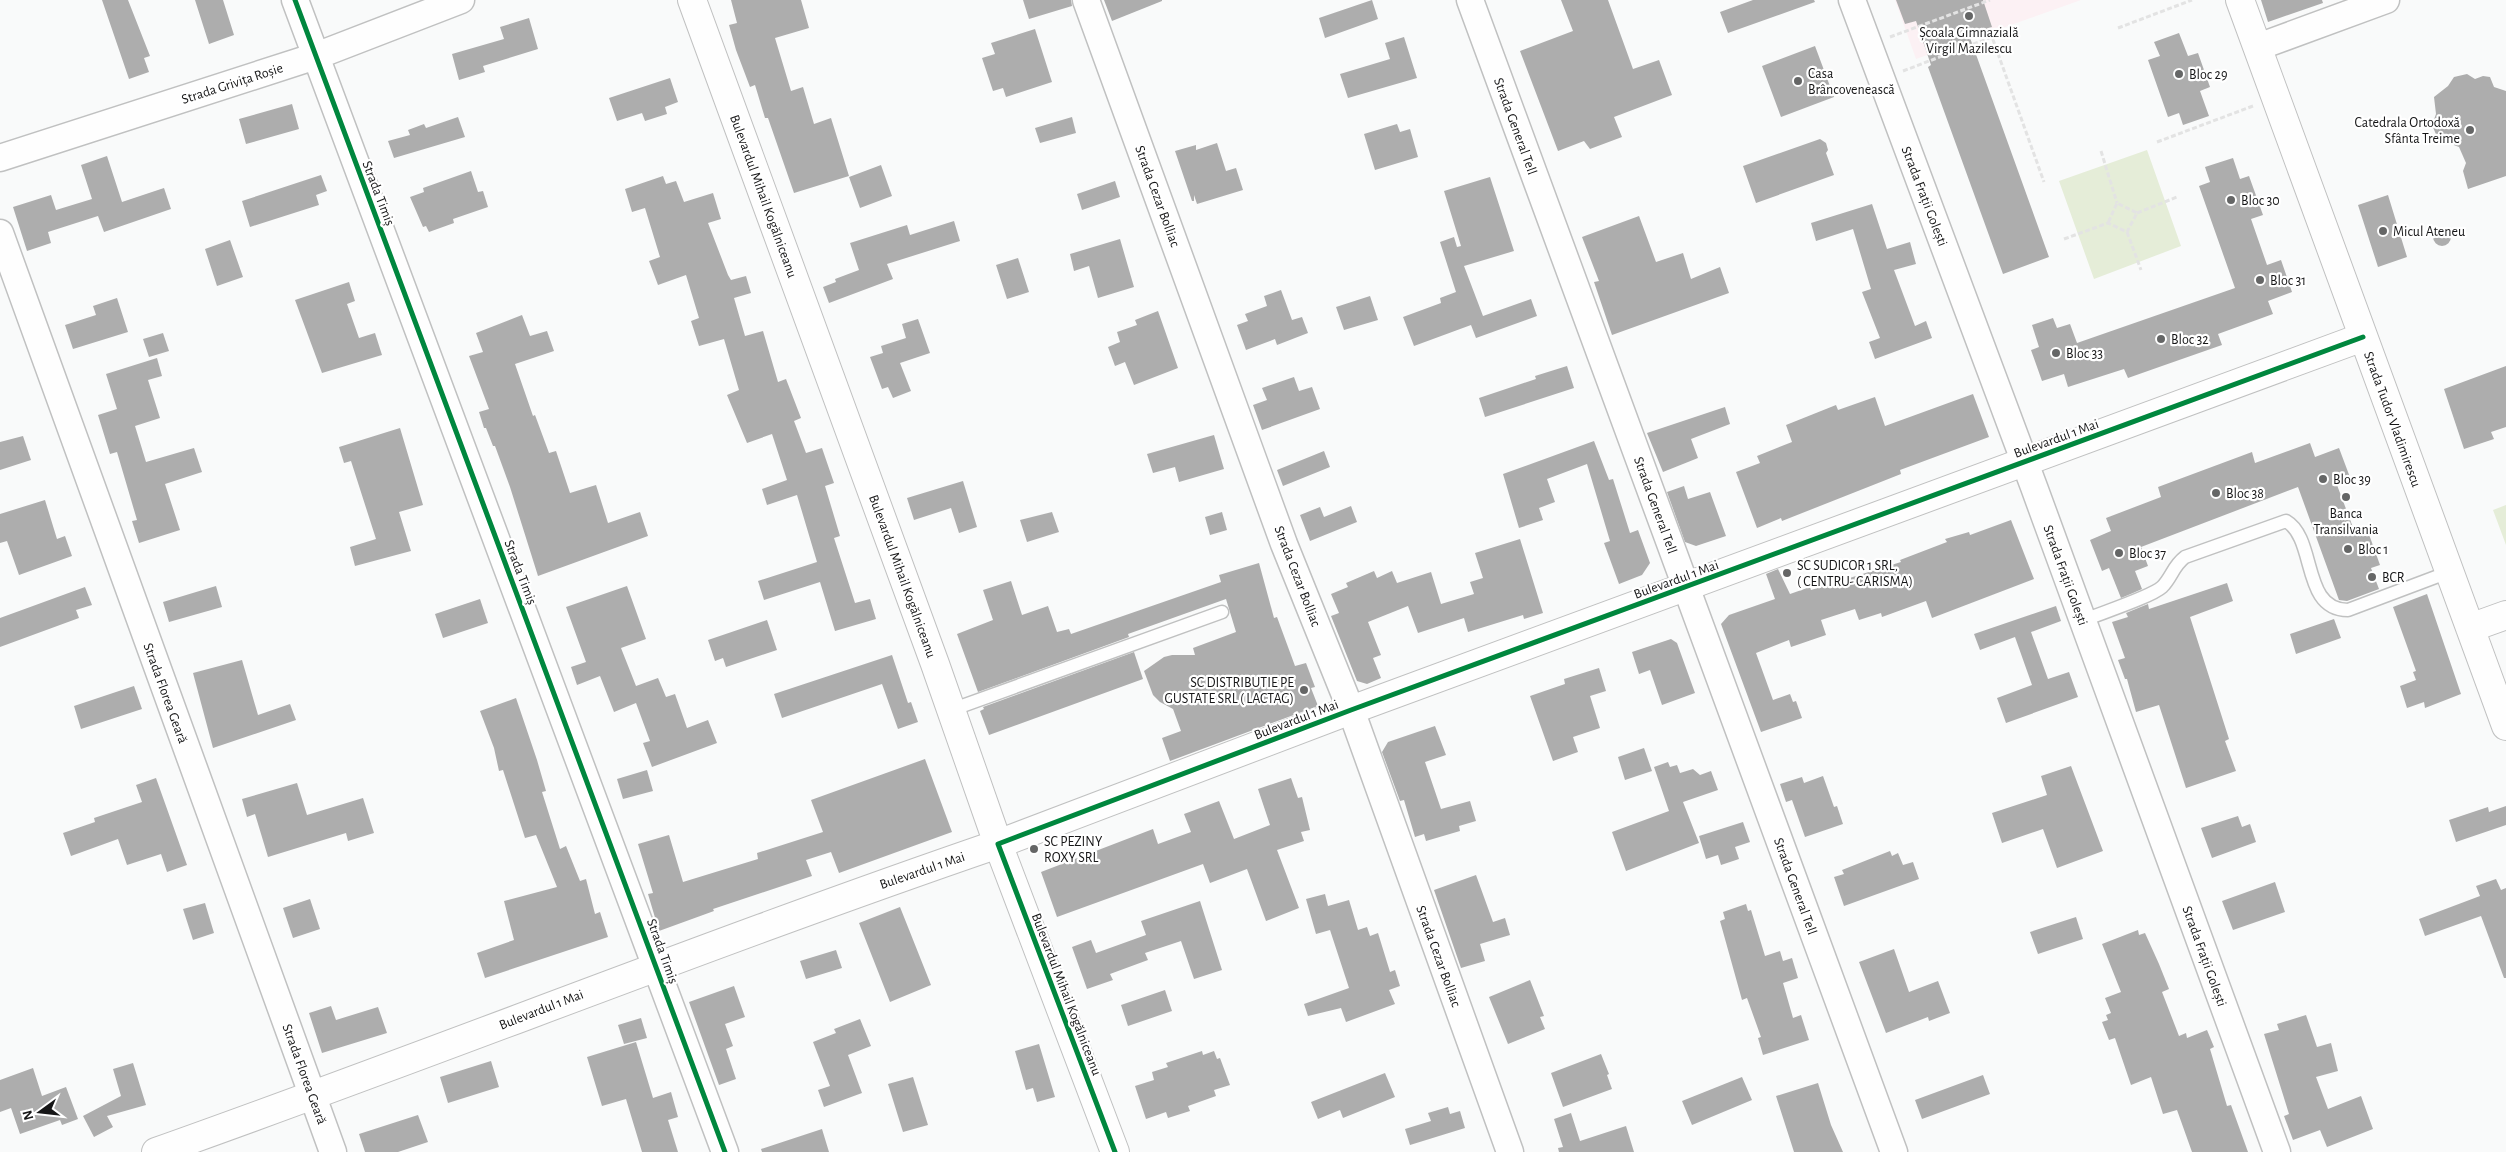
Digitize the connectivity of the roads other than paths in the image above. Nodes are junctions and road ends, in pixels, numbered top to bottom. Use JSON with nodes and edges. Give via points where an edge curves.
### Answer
{"nodes":[{"id":1,"x":295,"y":0,"type":"edge"},
{"id":2,"x":461,"y":0,"type":"edge"},
{"id":3,"x":692,"y":0,"type":"edge"},
{"id":4,"x":1086,"y":0,"type":"edge"},
{"id":5,"x":1470,"y":0,"type":"edge"},
{"id":6,"x":1852,"y":0,"type":"edge"},
{"id":7,"x":2240,"y":0,"type":"edge"},
{"id":8,"x":2386,"y":0,"type":"edge"},
{"id":9,"x":2258,"y":47,"type":"junction"},
{"id":10,"x":316,"y":56,"type":"junction"},
{"id":11,"x":0,"y":158,"type":"edge"},
{"id":12,"x":0,"y":234,"type":"edge"},
{"id":13,"x":2363,"y":337,"type":"junction"},
{"id":14,"x":2025,"y":462,"type":"junction"},
{"id":15,"x":2450,"y":572,"type":"junction"},
{"id":16,"x":1687,"y":587,"type":"junction"},
{"id":17,"x":1222,"y":612,"type":"dead end"},
{"id":18,"x":2506,"y":615,"type":"edge"},
{"id":19,"x":2082,"y":621,"type":"junction"},
{"id":20,"x":2470,"y":628,"type":"junction"},
{"id":21,"x":951,"y":710,"type":"junction"},
{"id":22,"x":1351,"y":710,"type":"junction"},
{"id":23,"x":2506,"y":726,"type":"edge"},
{"id":24,"x":998,"y":844,"type":"junction"},
{"id":25,"x":657,"y":965,"type":"junction"},
{"id":26,"x":313,"y":1097,"type":"junction"},
{"id":27,"x":156,"y":1152,"type":"edge"},
{"id":28,"x":334,"y":1152,"type":"edge"},
{"id":29,"x":725,"y":1152,"type":"edge"},
{"id":30,"x":1115,"y":1152,"type":"edge"},
{"id":31,"x":1510,"y":1152,"type":"edge"},
{"id":32,"x":1894,"y":1152,"type":"edge"},
{"id":33,"x":2277,"y":1152,"type":"edge"}],
"edges":[{"from":1,"to":10,"type":"street","name":"Strada Timiș"},
{"from":2,"to":10,"type":"street","name":"Strada Grivița Roșie"},
{"from":3,"to":21,"type":"street","name":"Bulevardul Mihail Kogălniceanu"},
{"from":4,"to":22,"type":"street","name":"Strada Cezar Bolliac","via":[[1284,544]]},
{"from":5,"to":16,"type":"street","name":"Strada General Tell"},
{"from":6,"to":14,"type":"street","name":"Strada Frații Golești"},
{"from":7,"to":9,"type":"street","name":"Strada Tudor Vladimirescu"},
{"from":8,"to":9,"type":"street"},
{"from":9,"to":13,"type":"street","name":"Strada Tudor Vladimirescu"},
{"from":10,"to":11,"type":"street","name":"Strada Grivița Roșie"},
{"from":10,"to":25,"type":"street","name":"Strada Timiș"},
{"from":12,"to":26,"type":"street","name":"Strada Florea Geară"},
{"from":13,"to":14,"type":"street","name":"Bulevardul 1 Mai"},
{"from":13,"to":15,"type":"street","name":"Strada Tudor Vladimirescu"},
{"from":14,"to":16,"type":"street","name":"Bulevardul 1 Mai"},
{"from":14,"to":19,"type":"street","name":"Strada Frații Golești"},
{"from":15,"to":19,"type":"lane","via":[[2348,610],[2336,610],[2318,591],[2293,525],[2286,521],[2185,557],[2175,564],[2168,579],[2156,591]]},
{"from":15,"to":20,"type":"street","name":"Strada Tudor Vladimirescu"},
{"from":16,"to":22,"type":"street","name":"Bulevardul 1 Mai"},
{"from":16,"to":32,"type":"street","name":"Strada General Tell"},
{"from":17,"to":21,"type":"lane"},
{"from":18,"to":20,"type":"street"},
{"from":19,"to":33,"type":"street","name":"Strada Frații Golești"},
{"from":20,"to":23,"type":"street","name":"Strada Tudor Vladimirescu"},
{"from":21,"to":24,"type":"street","name":"Bulevardul Mihail Kogălniceanu"},
{"from":22,"to":24,"type":"street","name":"Bulevardul 1 Mai"},
{"from":22,"to":31,"type":"street","name":"Strada Cezar Bolliac"},
{"from":24,"to":25,"type":"street","name":"Bulevardul 1 Mai"},
{"from":24,"to":30,"type":"street","name":"Bulevardul Mihail Kogălniceanu"},
{"from":25,"to":26,"type":"street","name":"Bulevardul 1 Mai"},
{"from":25,"to":29,"type":"street","name":"Strada Timiș"},
{"from":26,"to":27,"type":"street","name":"Bulevardul 1 Mai"},
{"from":26,"to":28,"type":"street","name":"Strada Florea Geară"}]}
